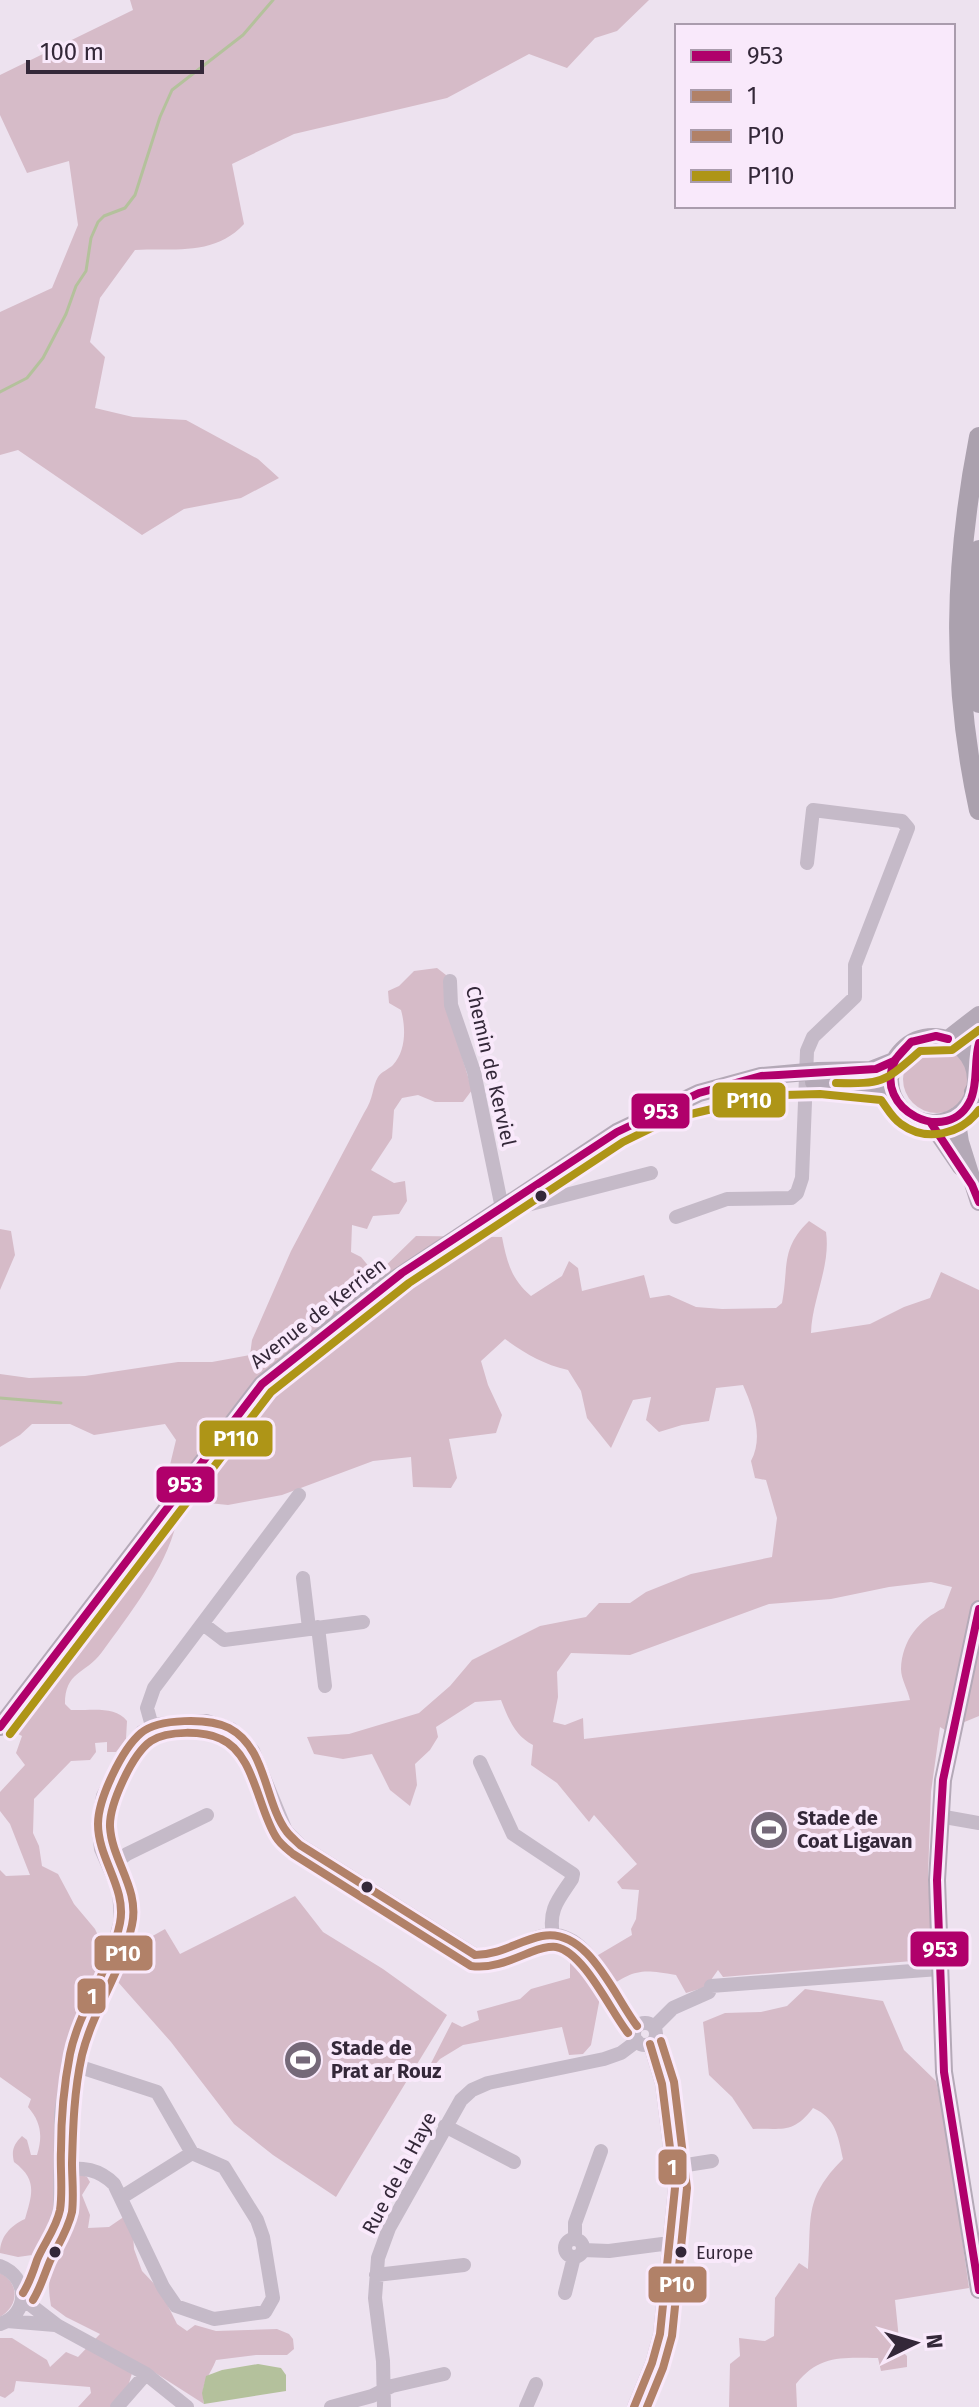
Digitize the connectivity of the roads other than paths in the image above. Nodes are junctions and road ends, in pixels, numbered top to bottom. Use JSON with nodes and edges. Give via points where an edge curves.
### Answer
{"nodes":[{"id":1,"x":979,"y":437,"type":"edge"},
{"id":2,"x":979,"y":550,"type":"edge"},
{"id":3,"x":979,"y":703,"type":"edge"},
{"id":4,"x":979,"y":810,"type":"edge"},
{"id":5,"x":807,"y":863,"type":"dead end"},
{"id":6,"x":450,"y":981,"type":"dead end"},
{"id":7,"x":979,"y":1015,"type":"edge"},
{"id":8,"x":948,"y":1039,"type":"junction"},
{"id":9,"x":979,"y":1043,"type":"edge"},
{"id":10,"x":894,"y":1061,"type":"junction"},
{"id":11,"x":973,"y":1064,"type":"junction"},
{"id":12,"x":804,"y":1077,"type":"junction"},
{"id":13,"x":891,"y":1091,"type":"junction"},
{"id":14,"x":977,"y":1091,"type":"edge"},
{"id":15,"x":956,"y":1116,"type":"junction"},
{"id":16,"x":931,"y":1123,"type":"junction"},
{"id":17,"x":651,"y":1173,"type":"dead end"},
{"id":18,"x":976,"y":1193,"type":"edge"},
{"id":19,"x":520,"y":1196,"type":"junction"},
{"id":20,"x":502,"y":1208,"type":"junction"},
{"id":21,"x":676,"y":1217,"type":"dead end"},
{"id":22,"x":299,"y":1495,"type":"dead end"},
{"id":23,"x":303,"y":1578,"type":"dead end"},
{"id":24,"x":979,"y":1609,"type":"edge"},
{"id":25,"x":363,"y":1622,"type":"dead end"},
{"id":26,"x":203,"y":1624,"type":"junction"},
{"id":27,"x":314,"y":1628,"type":"junction"},
{"id":28,"x":325,"y":1686,"type":"dead end"},
{"id":29,"x":152,"y":1726,"type":"junction"},
{"id":30,"x":0,"y":1727,"type":"edge"},
{"id":31,"x":480,"y":1762,"type":"dead end"},
{"id":32,"x":207,"y":1815,"type":"dead end"},
{"id":33,"x":939,"y":1816,"type":"junction"},
{"id":34,"x":979,"y":1823,"type":"edge"},
{"id":35,"x":110,"y":1867,"type":"junction"},
{"id":36,"x":553,"y":1935,"type":"junction"},
{"id":37,"x":939,"y":1969,"type":"junction"},
{"id":38,"x":641,"y":2037,"type":"junction"},
{"id":39,"x":68,"y":2063,"type":"junction"},
{"id":40,"x":445,"y":2126,"type":"junction"},
{"id":41,"x":601,"y":2151,"type":"dead end"},
{"id":42,"x":192,"y":2153,"type":"junction"},
{"id":43,"x":712,"y":2161,"type":"dead end"},
{"id":44,"x":514,"y":2162,"type":"dead end"},
{"id":45,"x":674,"y":2167,"type":"junction"},
{"id":46,"x":62,"y":2169,"type":"junction"},
{"id":47,"x":122,"y":2197,"type":"junction"},
{"id":48,"x":670,"y":2243,"type":"junction"},
{"id":49,"x":577,"y":2249,"type":"junction"},
{"id":50,"x":38,"y":2258,"type":"junction"},
{"id":51,"x":464,"y":2265,"type":"dead end"},
{"id":52,"x":6,"y":2269,"type":"edge"},
{"id":53,"x":376,"y":2275,"type":"junction"},
{"id":54,"x":979,"y":2290,"type":"edge"},
{"id":55,"x":565,"y":2293,"type":"dead end"},
{"id":56,"x":23,"y":2296,"type":"junction"},
{"id":57,"x":4,"y":2323,"type":"edge"},
{"id":58,"x":58,"y":2326,"type":"junction"},
{"id":59,"x":146,"y":2374,"type":"junction"},
{"id":60,"x":444,"y":2374,"type":"dead end"},
{"id":61,"x":536,"y":2384,"type":"dead end"},
{"id":62,"x":385,"y":2389,"type":"junction"},
{"id":63,"x":117,"y":2407,"type":"edge"},
{"id":64,"x":187,"y":2407,"type":"edge"},
{"id":65,"x":331,"y":2407,"type":"edge"},
{"id":66,"x":384,"y":2407,"type":"edge"},
{"id":67,"x":526,"y":2407,"type":"edge"},
{"id":68,"x":634,"y":2407,"type":"edge"}],
"edges":[{"from":1,"to":4,"type":"highway","via":[[963,530],[958,619],[963,719]]},
{"from":2,"to":3,"type":"highway"},
{"from":5,"to":12,"type":"street","via":[[813,810],[902,821],[908,828],[855,965],[855,997],[813,1037]]},
{"from":6,"to":20,"type":"street","name":"Chemin de Kerviel","via":[[451,1005],[474,1072]]},
{"from":7,"to":8,"type":"main road"},
{"from":8,"to":10,"type":"main road","via":[[911,1042]]},
{"from":8,"to":11,"type":"main road"},
{"from":9,"to":11,"type":"main road"},
{"from":10,"to":12,"type":"main road","name":"Avenue de Kerrien","via":[[871,1070]]},
{"from":10,"to":13,"type":"main road"},
{"from":11,"to":14,"type":"main road"},
{"from":12,"to":13,"type":"main road","name":"Avenue de Kerrien"},
{"from":12,"to":19,"type":"main road","name":"Avenue de Kerrien","via":[[666,1108],[617,1132]]},
{"from":12,"to":21,"type":"street","via":[[805,1132],[797,1193],[791,1198],[727,1199]]},
{"from":13,"to":16,"type":"main road","via":[[906,1113]]},
{"from":14,"to":15,"type":"main road"},
{"from":15,"to":16,"type":"main road"},
{"from":15,"to":18,"type":"main road"},
{"from":16,"to":18,"type":"main road"},
{"from":17,"to":19,"type":"street","via":[[527,1205]]},
{"from":19,"to":20,"type":"main road","name":"Avenue de Kerrien"},
{"from":20,"to":30,"type":"main road","name":"Avenue de Kerrien","via":[[391,1281],[262,1384]]},
{"from":22,"to":26,"type":"street"},
{"from":23,"to":27,"type":"street"},
{"from":24,"to":33,"type":"main road"},
{"from":25,"to":27,"type":"street"},
{"from":26,"to":27,"type":"street","via":[[224,1640]]},
{"from":26,"to":29,"type":"street","via":[[150,1696]]},
{"from":27,"to":28,"type":"street"},
{"from":29,"to":35,"type":"street","via":[[126,1752],[100,1806],[98,1833]]},
{"from":29,"to":36,"type":"street","via":[[206,1721],[237,1733],[256,1757],[288,1842],[475,1955]]},
{"from":31,"to":36,"type":"street","via":[[513,1834],[573,1874],[552,1913]]},
{"from":32,"to":35,"type":"street"},
{"from":33,"to":34,"type":"street"},
{"from":33,"to":37,"type":"main road"},
{"from":35,"to":39,"type":"street","via":[[119,1890],[121,1920]]},
{"from":36,"to":38,"type":"street","via":[[580,1946]]},
{"from":37,"to":38,"type":"street","via":[[710,1989],[673,2008],[654,2027],[656,2036]]},
{"from":37,"to":54,"type":"main road","via":[[944,2072]]},
{"from":38,"to":40,"type":"street","name":"Rue de la Haye","via":[[604,2059],[479,2086],[461,2100]]},
{"from":38,"to":45,"type":"street","via":[[660,2072]]},
{"from":39,"to":42,"type":"street","via":[[157,2092]]},
{"from":39,"to":46,"type":"street","via":[[61,2113]]},
{"from":40,"to":44,"type":"street"},
{"from":40,"to":53,"type":"street","name":"Rue de la Haye","via":[[384,2240]]},
{"from":41,"to":49,"type":"street","via":[[575,2223]]},
{"from":42,"to":47,"type":"street"},
{"from":42,"to":47,"type":"street","via":[[224,2167],[257,2220],[273,2298],[265,2312],[214,2319],[176,2306]]},
{"from":43,"to":45,"type":"street"},
{"from":45,"to":48,"type":"street"},
{"from":46,"to":47,"type":"street","via":[[99,2172]]},
{"from":46,"to":50,"type":"street","via":[[57,2220]]},
{"from":48,"to":49,"type":"street","via":[[609,2251]]},
{"from":48,"to":68,"type":"street","via":[[662,2322]]},
{"from":49,"to":55,"type":"street"},
{"from":50,"to":52,"type":"street"},
{"from":50,"to":56,"type":"street"},
{"from":51,"to":53,"type":"street"},
{"from":52,"to":56,"type":"street","via":[[21,2285]]},
{"from":53,"to":62,"type":"street","name":"Rue de la Haye"},
{"from":56,"to":57,"type":"street","via":[[15,2316]]},
{"from":56,"to":58,"type":"street"},
{"from":57,"to":58,"type":"street"},
{"from":58,"to":59,"type":"street"},
{"from":59,"to":63,"type":"street"},
{"from":59,"to":64,"type":"street"},
{"from":60,"to":62,"type":"street"},
{"from":61,"to":67,"type":"street"},
{"from":62,"to":65,"type":"street"},
{"from":62,"to":66,"type":"street","name":"Rue de la Haye"}]}
